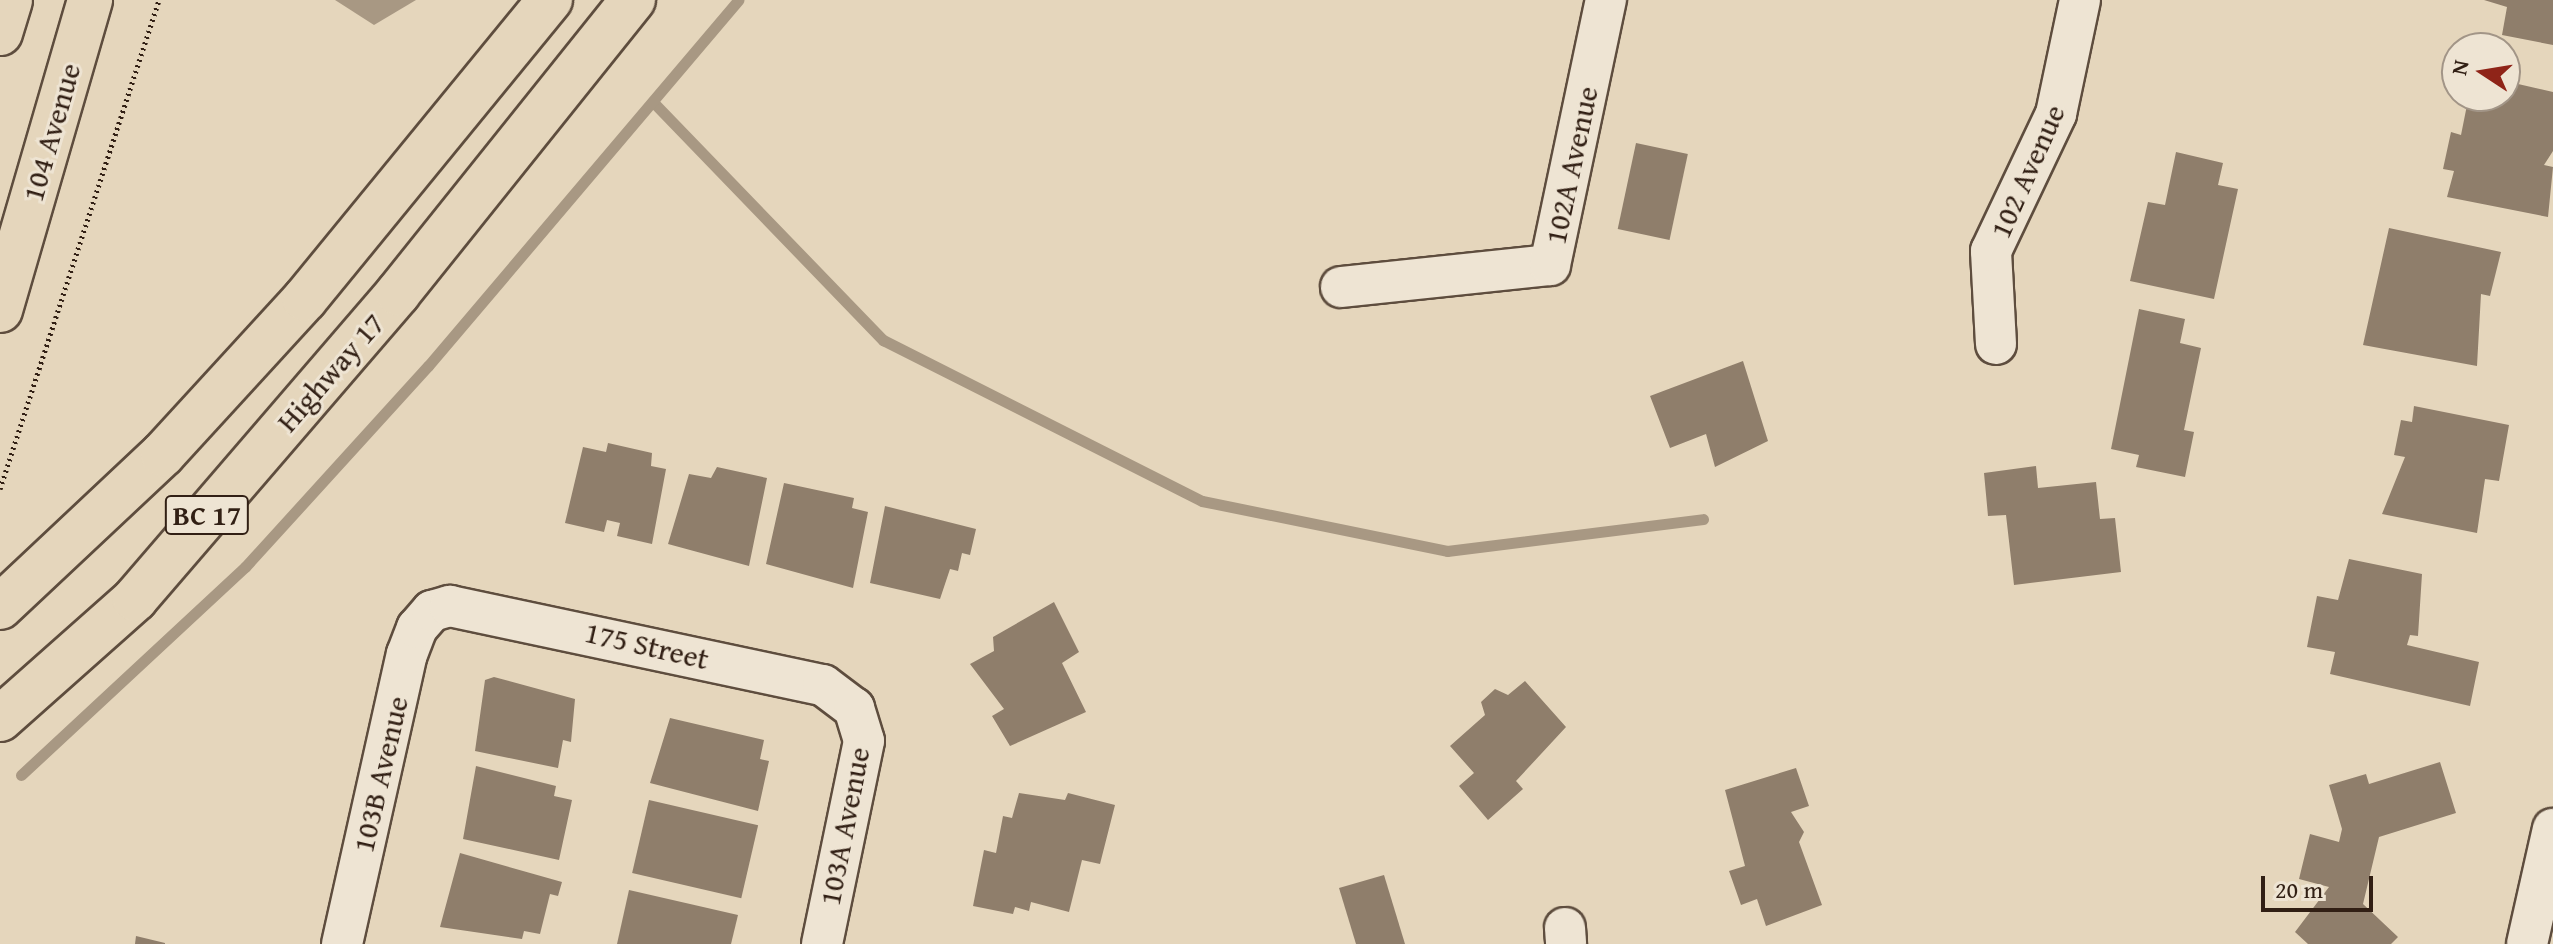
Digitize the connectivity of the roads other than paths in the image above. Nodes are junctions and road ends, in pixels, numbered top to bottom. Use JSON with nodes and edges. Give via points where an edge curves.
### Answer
{"nodes":[{"id":1,"x":10,"y":0,"type":"edge"},
{"id":2,"x":90,"y":0,"type":"edge"},
{"id":3,"x":550,"y":0,"type":"edge"},
{"id":4,"x":633,"y":0,"type":"edge"},
{"id":5,"x":1606,"y":0,"type":"edge"},
{"id":6,"x":2080,"y":0,"type":"edge"},
{"id":7,"x":0,"y":33,"type":"edge"},
{"id":8,"x":1341,"y":287,"type":"dead end"},
{"id":9,"x":0,"y":310,"type":"edge"},
{"id":10,"x":1996,"y":344,"type":"dead end"},
{"id":11,"x":0,"y":607,"type":"edge"},
{"id":12,"x":432,"y":611,"type":"joint"},
{"id":13,"x":854,"y":708,"type":"joint"},
{"id":14,"x":0,"y":719,"type":"edge"},
{"id":15,"x":2553,"y":829,"type":"edge"},
{"id":16,"x":342,"y":944,"type":"edge"},
{"id":17,"x":822,"y":944,"type":"edge"},
{"id":18,"x":2527,"y":944,"type":"edge"}],
"edges":[{"from":1,"to":7,"type":"main road"},
{"from":2,"to":9,"type":"main road","name":"104 Avenue"},
{"from":3,"to":11,"type":"main road","number":"BC 17","via":[[305,299],[163,454]]},
{"from":4,"to":14,"type":"main road","name":"Highway 17","number":"BC 17","via":[[398,293],[135,599]]},
{"from":5,"to":8,"type":"street","name":"102A Avenue","via":[[1550,265]]},
{"from":6,"to":10,"type":"street","name":"102 Avenue","via":[[2056,114],[1991,251]]},
{"from":12,"to":13,"type":"street","name":"175 Street","via":[[480,607],[823,685]]},
{"from":12,"to":16,"type":"street","name":"103B Avenue","via":[[407,654]]},
{"from":13,"to":17,"type":"street","name":"103A Avenue","via":[[864,741]]},
{"from":15,"to":18,"type":"street"}]}
